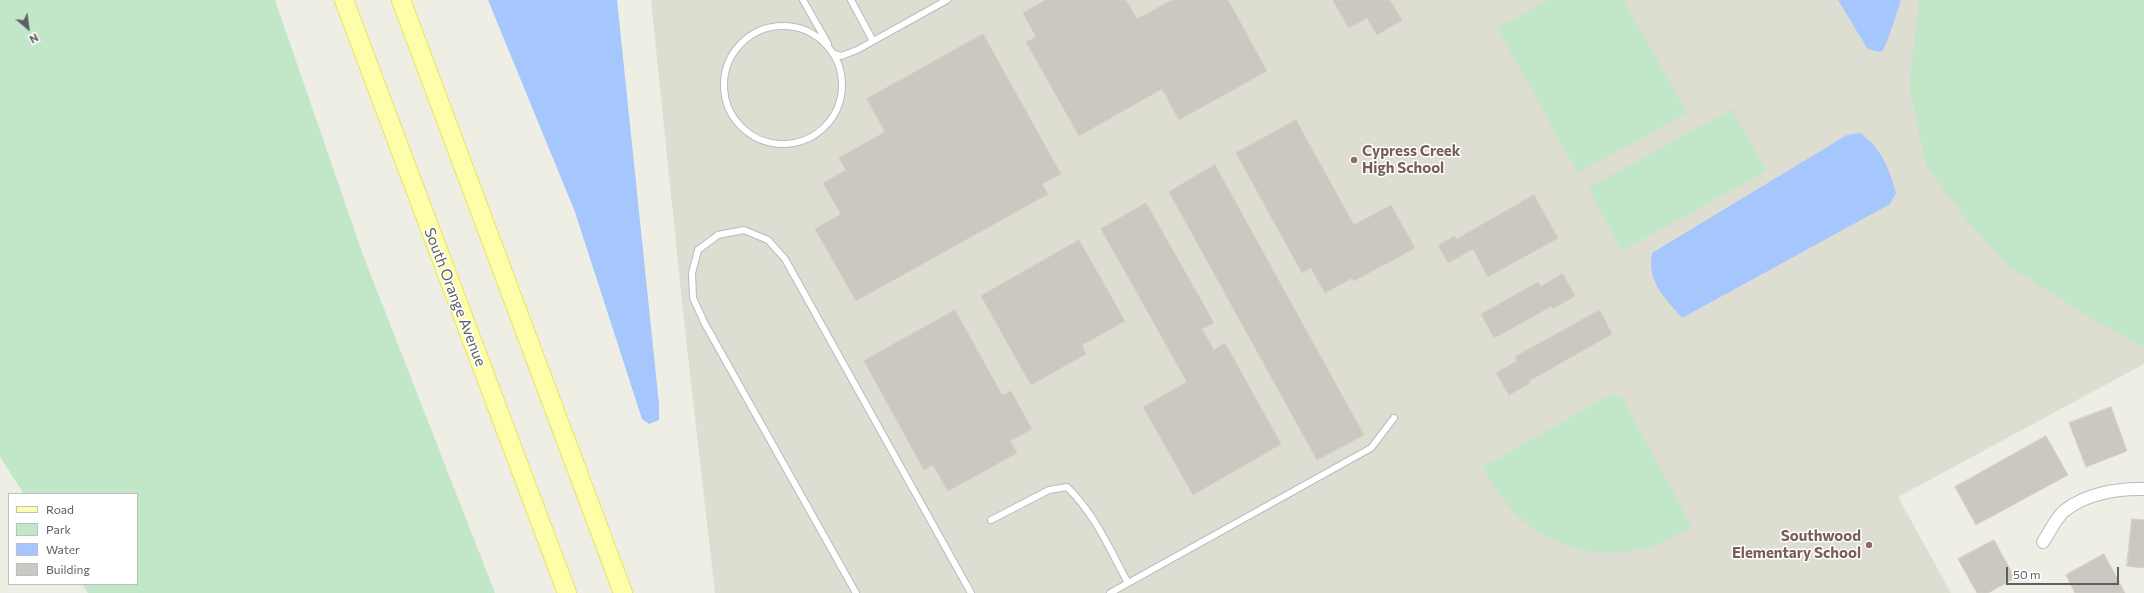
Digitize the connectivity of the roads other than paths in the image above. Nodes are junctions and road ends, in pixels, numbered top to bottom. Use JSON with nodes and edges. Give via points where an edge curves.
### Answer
{"nodes":[{"id":1,"x":344,"y":0,"type":"edge"},
{"id":2,"x":401,"y":0,"type":"edge"},
{"id":3,"x":803,"y":0,"type":"edge"},
{"id":4,"x":850,"y":0,"type":"edge"},
{"id":5,"x":947,"y":0,"type":"edge"},
{"id":6,"x":873,"y":41,"type":"junction"},
{"id":7,"x":834,"y":55,"type":"junction"},
{"id":8,"x":1394,"y":418,"type":"dead end"},
{"id":9,"x":2144,"y":489,"type":"edge"},
{"id":10,"x":991,"y":520,"type":"dead end"},
{"id":11,"x":2043,"y":542,"type":"dead end"},
{"id":12,"x":1128,"y":583,"type":"junction"},
{"id":13,"x":567,"y":593,"type":"edge"},
{"id":14,"x":623,"y":593,"type":"edge"},
{"id":15,"x":856,"y":593,"type":"edge"},
{"id":16,"x":971,"y":593,"type":"edge"},
{"id":17,"x":1110,"y":593,"type":"edge"}],
"edges":[{"from":1,"to":13,"type":"main road","name":"South Orange Avenue"},
{"from":2,"to":14,"type":"main road"},
{"from":3,"to":7,"type":"lane"},
{"from":4,"to":6,"type":"lane"},
{"from":5,"to":6,"type":"lane"},
{"from":6,"to":7,"type":"lane","via":[[848,54]]},
{"from":7,"to":7,"type":"lane","via":[[824,42],[810,32],[794,27],[774,26],[754,33],[739,45],[728,62],[723,82],[726,102],[734,120],[748,134],[766,142],[786,144],[803,141],[818,132],[830,120],[839,105],[841,71]]},
{"from":8,"to":12,"type":"lane","via":[[1370,448]]},
{"from":9,"to":11,"type":"street","via":[[2123,488],[2092,497],[2064,512]]},
{"from":10,"to":12,"type":"lane","via":[[1049,490],[1068,487],[1094,519]]},
{"from":12,"to":17,"type":"lane"},
{"from":15,"to":16,"type":"lane","via":[[705,324],[693,298],[692,273],[698,250],[718,235],[744,230],[768,240],[785,259]]}]}
